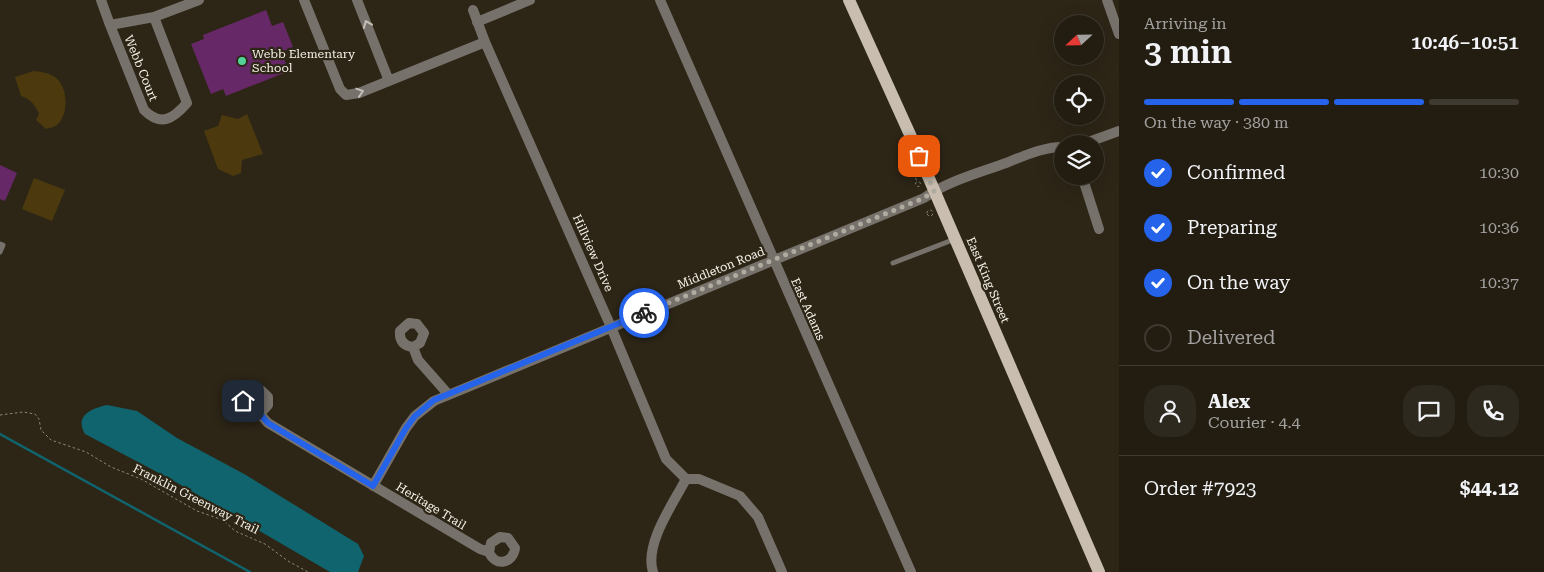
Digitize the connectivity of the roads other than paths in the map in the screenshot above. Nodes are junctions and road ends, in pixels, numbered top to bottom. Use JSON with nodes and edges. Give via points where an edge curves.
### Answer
{"nodes":[{"id":1,"x":101,"y":0,"type":"edge"},
{"id":2,"x":199,"y":0,"type":"edge"},
{"id":3,"x":304,"y":0,"type":"edge"},
{"id":4,"x":357,"y":0,"type":"edge"},
{"id":5,"x":530,"y":0,"type":"edge"},
{"id":6,"x":660,"y":0,"type":"edge"},
{"id":7,"x":850,"y":0,"type":"edge"},
{"id":8,"x":1106,"y":0,"type":"edge"},
{"id":9,"x":473,"y":10,"type":"dead end"},
{"id":10,"x":154,"y":17,"type":"junction"},
{"id":11,"x":478,"y":22,"type":"junction"},
{"id":12,"x":110,"y":24,"type":"junction"},
{"id":13,"x":1119,"y":34,"type":"edge"},
{"id":14,"x":485,"y":42,"type":"junction"},
{"id":15,"x":389,"y":81,"type":"junction"},
{"id":16,"x":1119,"y":131,"type":"edge"},
{"id":17,"x":1104,"y":136,"type":"edge"},
{"id":18,"x":1054,"y":148,"type":"edge"},
{"id":19,"x":1085,"y":185,"type":"edge"},
{"id":20,"x":934,"y":191,"type":"junction"},
{"id":21,"x":1099,"y":228,"type":"dead end"},
{"id":22,"x":955,"y":238,"type":"junction"},
{"id":23,"x":0,"y":244,"type":"edge"},
{"id":24,"x":0,"y":252,"type":"edge"},
{"id":25,"x":773,"y":260,"type":"junction"},
{"id":26,"x":893,"y":263,"type":"dead end"},
{"id":27,"x":612,"y":326,"type":"junction"},
{"id":28,"x":413,"y":347,"type":"dead end"},
{"id":29,"x":448,"y":394,"type":"junction"},
{"id":30,"x":260,"y":414,"type":"dead end"},
{"id":31,"x":686,"y":479,"type":"junction"},
{"id":32,"x":373,"y":486,"type":"junction"},
{"id":33,"x":489,"y":552,"type":"dead end"},
{"id":34,"x":653,"y":572,"type":"edge"},
{"id":35,"x":782,"y":572,"type":"edge"},
{"id":36,"x":911,"y":572,"type":"edge"},
{"id":37,"x":1099,"y":572,"type":"edge"}],
"edges":[{"from":1,"to":12,"type":"street"},
{"from":2,"to":10,"type":"street","name":"Webb Court"},
{"from":3,"to":15,"type":"street","one_way":true,"via":[[343,92],[354,95]]},
{"from":15,"to":4,"type":"street","one_way":true},
{"from":5,"to":11,"type":"street"},
{"from":6,"to":25,"type":"street","name":"East Adams"},
{"from":7,"to":20,"type":"main road","name":"East King Street"},
{"from":8,"to":13,"type":"street"},
{"from":9,"to":11,"type":"street","name":"Hillview Drive"},
{"from":10,"to":12,"type":"street","name":"Webb Court"},
{"from":10,"to":12,"type":"street","name":"Webb Court","via":[[187,103],[168,119],[152,118],[144,110]]},
{"from":11,"to":14,"type":"street","name":"Hillview Drive"},
{"from":14,"to":15,"type":"street"},
{"from":14,"to":27,"type":"street","name":"Hillview Drive"},
{"from":16,"to":17,"type":"street"},
{"from":18,"to":20,"type":"street","name":"Middleton Road"},
{"from":19,"to":21,"type":"street"},
{"from":20,"to":22,"type":"main road","name":"East King Street"},
{"from":20,"to":25,"type":"street","name":"Middleton Road"},
{"from":22,"to":26,"type":"lane"},
{"from":22,"to":37,"type":"main road","name":"East King Street"},
{"from":23,"to":24,"type":"lane","via":[[3,244]]},
{"from":25,"to":27,"type":"street","name":"Middleton Road"},
{"from":25,"to":36,"type":"street","name":"East Adams"},
{"from":27,"to":29,"type":"street","name":"Middleton Road"},
{"from":27,"to":31,"type":"street","name":"Hillview Drive","via":[[666,459]]},
{"from":28,"to":29,"type":"street","via":[[418,360]]},
{"from":29,"to":32,"type":"street","name":"Middleton Road","via":[[434,400],[415,416]]},
{"from":30,"to":32,"type":"street","name":"Heritage Trail","via":[[268,423]]},
{"from":31,"to":34,"type":"street","via":[[654,538],[650,563]]},
{"from":31,"to":35,"type":"street","via":[[699,479],[740,496],[758,517]]},
{"from":32,"to":33,"type":"street","name":"Heritage Trail","via":[[480,550]]}]}
